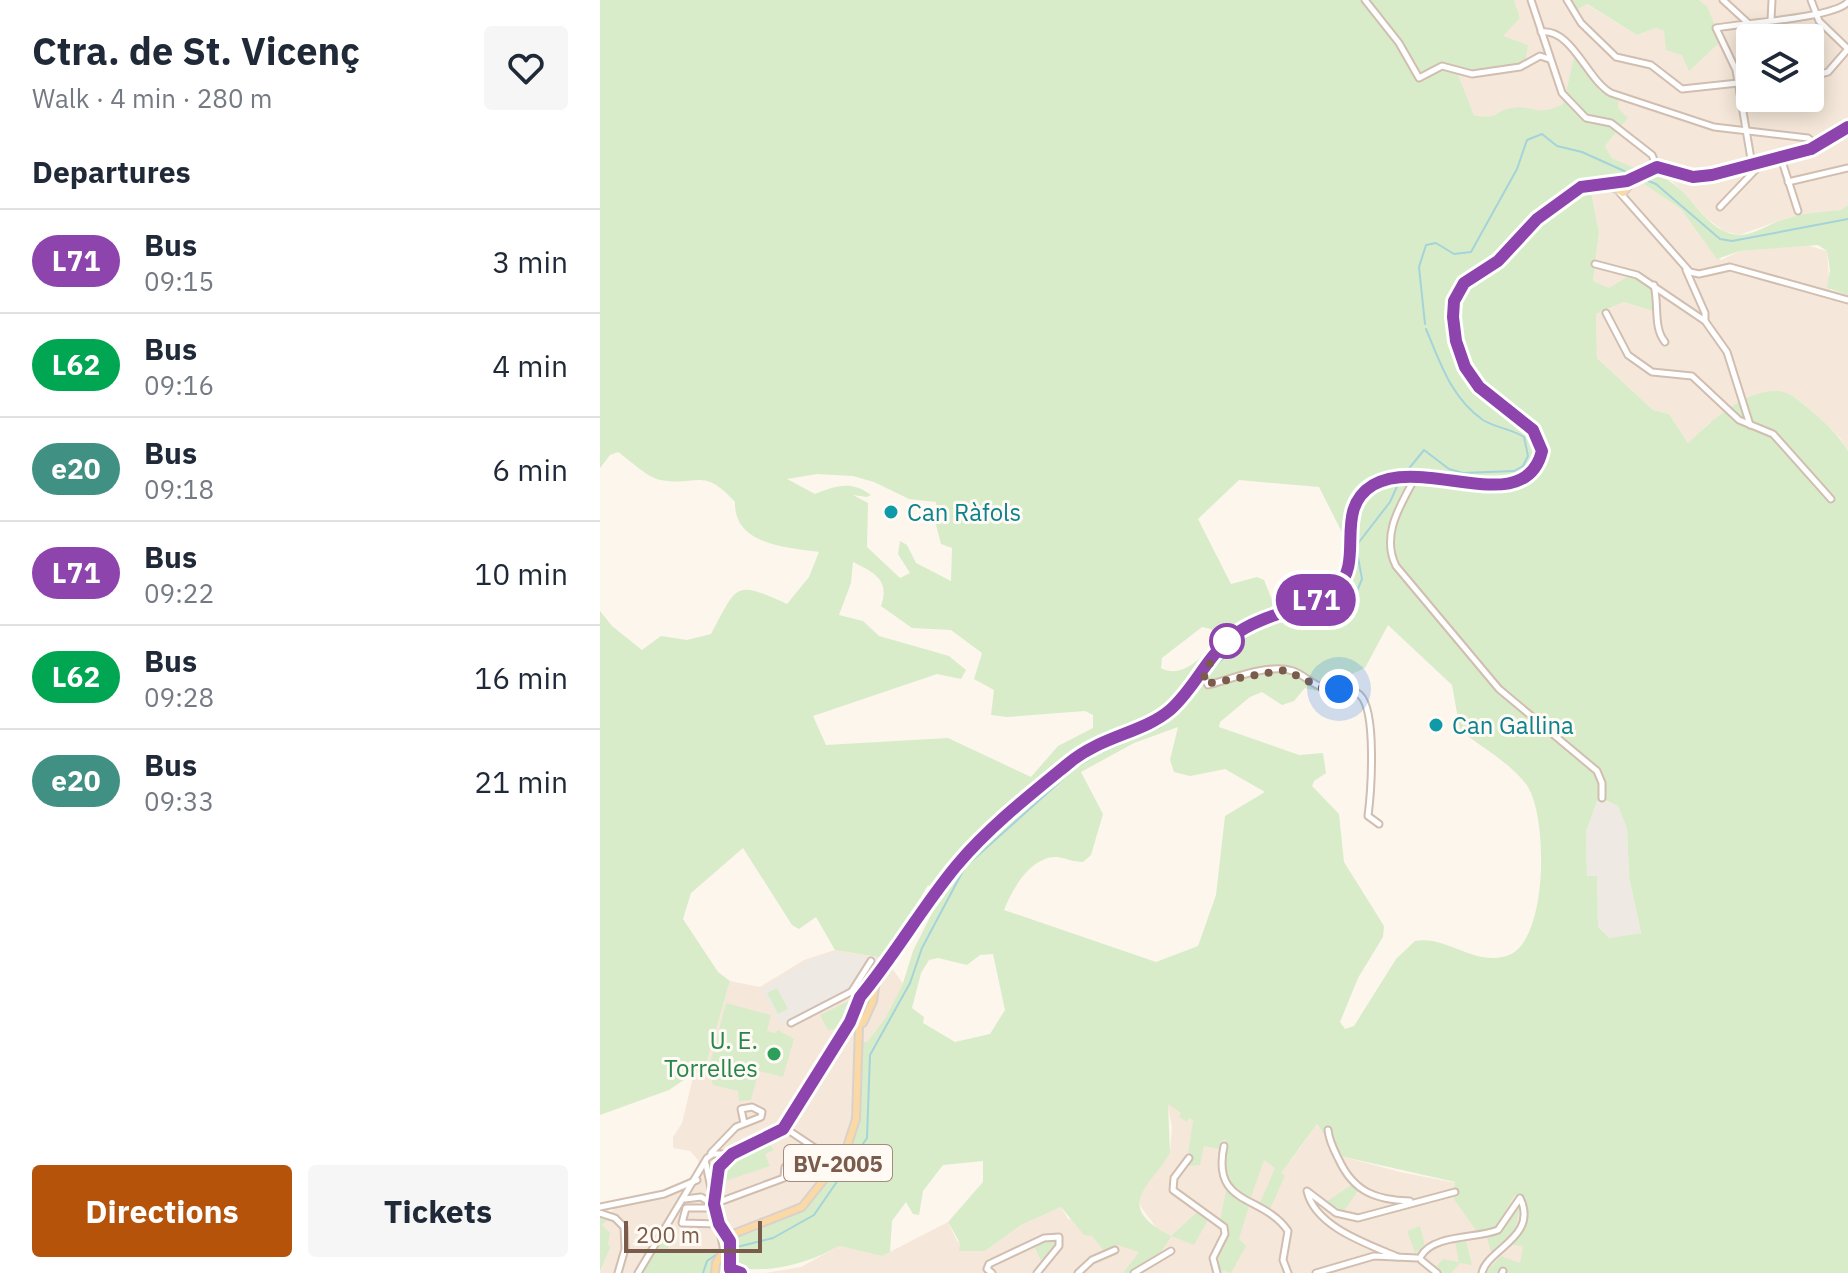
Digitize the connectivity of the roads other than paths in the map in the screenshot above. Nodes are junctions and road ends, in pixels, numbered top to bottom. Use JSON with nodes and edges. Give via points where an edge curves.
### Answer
{"nodes":[{"id":1,"x":1365,"y":0,"type":"edge"},
{"id":2,"x":1531,"y":0,"type":"edge"},
{"id":3,"x":1567,"y":0,"type":"edge"},
{"id":4,"x":1723,"y":0,"type":"edge"},
{"id":5,"x":1772,"y":0,"type":"edge"},
{"id":6,"x":1811,"y":0,"type":"edge"},
{"id":7,"x":1848,"y":2,"type":"edge"},
{"id":8,"x":1815,"y":16,"type":"junction"},
{"id":9,"x":1771,"y":20,"type":"junction"},
{"id":10,"x":1748,"y":23,"type":"junction"},
{"id":11,"x":1742,"y":24,"type":"edge"},
{"id":12,"x":1736,"y":25,"type":"edge"},
{"id":13,"x":1541,"y":32,"type":"junction"},
{"id":14,"x":1848,"y":49,"type":"edge"},
{"id":15,"x":1549,"y":59,"type":"junction"},
{"id":16,"x":1824,"y":73,"type":"edge"},
{"id":17,"x":1736,"y":78,"type":"edge"},
{"id":18,"x":1736,"y":83,"type":"edge"},
{"id":19,"x":1743,"y":112,"type":"edge"},
{"id":20,"x":1848,"y":127,"type":"edge"},
{"id":21,"x":1746,"y":131,"type":"junction"},
{"id":22,"x":1818,"y":146,"type":"junction"},
{"id":23,"x":1781,"y":158,"type":"junction"},
{"id":24,"x":1762,"y":163,"type":"junction"},
{"id":25,"x":1752,"y":165,"type":"junction"},
{"id":26,"x":1657,"y":167,"type":"junction"},
{"id":27,"x":1848,"y":168,"type":"edge"},
{"id":28,"x":1788,"y":182,"type":"junction"},
{"id":29,"x":1620,"y":186,"type":"junction"},
{"id":30,"x":1720,"y":207,"type":"dead end"},
{"id":31,"x":1798,"y":211,"type":"dead end"},
{"id":32,"x":1595,"y":264,"type":"dead end"},
{"id":33,"x":1686,"y":269,"type":"junction"},
{"id":34,"x":1654,"y":285,"type":"junction"},
{"id":35,"x":1848,"y":300,"type":"edge"},
{"id":36,"x":1606,"y":313,"type":"dead end"},
{"id":37,"x":1705,"y":321,"type":"junction"},
{"id":38,"x":1665,"y":342,"type":"dead end"},
{"id":39,"x":1750,"y":426,"type":"junction"},
{"id":40,"x":1417,"y":475,"type":"junction"},
{"id":41,"x":1831,"y":499,"type":"dead end"},
{"id":42,"x":1216,"y":651,"type":"junction"},
{"id":43,"x":1602,"y":798,"type":"dead end"},
{"id":44,"x":1379,"y":824,"type":"dead end"},
{"id":45,"x":871,"y":961,"type":"dead end"},
{"id":46,"x":877,"y":978,"type":"junction"},
{"id":47,"x":858,"y":982,"type":"junction"},
{"id":48,"x":863,"y":992,"type":"junction"},
{"id":49,"x":848,"y":994,"type":"junction"},
{"id":50,"x":873,"y":995,"type":"junction"},
{"id":51,"x":862,"y":1008,"type":"junction"},
{"id":52,"x":791,"y":1023,"type":"dead end"},
{"id":53,"x":744,"y":1123,"type":"dead end"},
{"id":54,"x":785,"y":1128,"type":"junction"},
{"id":55,"x":1328,"y":1130,"type":"dead end"},
{"id":56,"x":717,"y":1135,"type":"dead end"},
{"id":57,"x":716,"y":1144,"type":"junction"},
{"id":58,"x":1224,"y":1146,"type":"dead end"},
{"id":59,"x":732,"y":1154,"type":"junction"},
{"id":60,"x":715,"y":1155,"type":"junction"},
{"id":61,"x":1189,"y":1158,"type":"dead end"},
{"id":62,"x":720,"y":1166,"type":"junction"},
{"id":63,"x":708,"y":1167,"type":"junction"},
{"id":64,"x":698,"y":1177,"type":"junction"},
{"id":65,"x":1455,"y":1192,"type":"dead end"},
{"id":66,"x":684,"y":1200,"type":"junction"},
{"id":67,"x":1415,"y":1201,"type":"junction"},
{"id":68,"x":714,"y":1206,"type":"junction"},
{"id":69,"x":600,"y":1210,"type":"edge"},
{"id":70,"x":719,"y":1224,"type":"junction"},
{"id":71,"x":724,"y":1230,"type":"junction"},
{"id":72,"x":736,"y":1233,"type":"junction"},
{"id":73,"x":730,"y":1241,"type":"junction"},
{"id":74,"x":1115,"y":1250,"type":"dead end"},
{"id":75,"x":724,"y":1251,"type":"junction"},
{"id":76,"x":1171,"y":1251,"type":"dead end"},
{"id":77,"x":1398,"y":1257,"type":"junction"},
{"id":78,"x":1419,"y":1258,"type":"junction"},
{"id":79,"x":721,"y":1259,"type":"junction"},
{"id":80,"x":729,"y":1268,"type":"edge"},
{"id":81,"x":716,"y":1272,"type":"edge"},
{"id":82,"x":618,"y":1273,"type":"edge"},
{"id":83,"x":638,"y":1273,"type":"edge"},
{"id":84,"x":741,"y":1273,"type":"edge"},
{"id":85,"x":992,"y":1273,"type":"edge"},
{"id":86,"x":1037,"y":1273,"type":"edge"},
{"id":87,"x":1078,"y":1273,"type":"edge"},
{"id":88,"x":1134,"y":1273,"type":"edge"},
{"id":89,"x":1217,"y":1273,"type":"edge"},
{"id":90,"x":1288,"y":1273,"type":"edge"},
{"id":91,"x":1316,"y":1273,"type":"edge"},
{"id":92,"x":1437,"y":1273,"type":"edge"},
{"id":93,"x":1482,"y":1273,"type":"edge"}],
"edges":[{"from":1,"to":15,"type":"street","via":[[1419,78],[1442,66],[1472,74],[1520,67],[1540,56]]},
{"from":2,"to":13,"type":"street"},
{"from":3,"to":18,"type":"street","via":[[1581,23],[1616,57],[1651,65],[1689,90]]},
{"from":4,"to":10,"type":"street"},
{"from":5,"to":9,"type":"street"},
{"from":6,"to":8,"type":"street"},
{"from":7,"to":8,"type":"street"},
{"from":8,"to":9,"type":"street"},
{"from":8,"to":14,"type":"street"},
{"from":9,"to":10,"type":"street"},
{"from":10,"to":11,"type":"street"},
{"from":12,"to":17,"type":"street","via":[[1716,28]]},
{"from":13,"to":15,"type":"street"},
{"from":13,"to":21,"type":"street","via":[[1563,38],[1597,84],[1611,93],[1714,127]]},
{"from":14,"to":16,"type":"street"},
{"from":15,"to":26,"type":"street","via":[[1562,93],[1577,111],[1611,123],[1655,157]]},
{"from":19,"to":21,"type":"street"},
{"from":20,"to":22,"type":"main road"},
{"from":21,"to":22,"type":"street","via":[[1808,138]]},
{"from":21,"to":25,"type":"street"},
{"from":22,"to":23,"type":"main road"},
{"from":23,"to":24,"type":"main road"},
{"from":23,"to":28,"type":"street"},
{"from":24,"to":25,"type":"main road"},
{"from":24,"to":30,"type":"street"},
{"from":25,"to":26,"type":"main road","via":[[1701,177]]},
{"from":26,"to":29,"type":"main road","number":"BV-2005"},
{"from":27,"to":28,"type":"street"},
{"from":28,"to":31,"type":"street"},
{"from":29,"to":33,"type":"street"},
{"from":29,"to":40,"type":"main road","number":"BV-2005","via":[[1581,187],[1563,197],[1498,261],[1464,283],[1454,301],[1456,341],[1465,367],[1479,387],[1537,436],[1542,451],[1536,467],[1520,481],[1495,486]]},
{"from":32,"to":34,"type":"street"},
{"from":33,"to":35,"type":"street","via":[[1699,274],[1730,267]]},
{"from":33,"to":37,"type":"street"},
{"from":34,"to":37,"type":"street"},
{"from":34,"to":38,"type":"street","via":[[1657,329]]},
{"from":36,"to":39,"type":"street","via":[[1628,355],[1652,372],[1692,376]]},
{"from":37,"to":39,"type":"street","via":[[1727,352]]},
{"from":39,"to":41,"type":"street","via":[[1773,434]]},
{"from":40,"to":42,"type":"main road","number":"BV-2005","via":[[1372,486],[1353,509],[1347,568],[1337,588],[1318,600],[1258,619]]},
{"from":40,"to":43,"type":"street","via":[[1394,521],[1390,547],[1396,566],[1495,685],[1597,771]]},
{"from":42,"to":44,"type":"street","via":[[1204,682],[1285,670],[1322,688],[1358,693],[1367,706],[1373,762],[1368,816]]},
{"from":42,"to":46,"type":"main road","number":"BV-2005","via":[[1170,710],[1076,757],[967,854]]},
{"from":45,"to":47,"type":"street"},
{"from":46,"to":48,"type":"main road","number":"BV-2005"},
{"from":46,"to":50,"type":"main road","number":"BV-2005"},
{"from":47,"to":48,"type":"street"},
{"from":47,"to":49,"type":"street"},
{"from":48,"to":49,"type":"street"},
{"from":48,"to":50,"type":"main road"},
{"from":48,"to":51,"type":"main road","number":"BV-2005"},
{"from":49,"to":51,"type":"street"},
{"from":49,"to":52,"type":"street"},
{"from":50,"to":51,"type":"main road","number":"BV-2005"},
{"from":51,"to":54,"type":"street"},
{"from":51,"to":72,"type":"main road","number":"BV-2005","via":[[856,1126],[845,1153],[802,1207]]},
{"from":53,"to":57,"type":"street"},
{"from":54,"to":59,"type":"street"},
{"from":54,"to":68,"type":"street","via":[[818,1148],[787,1166],[784,1177]]},
{"from":55,"to":67,"type":"street","via":[[1344,1171],[1357,1187],[1385,1200]]},
{"from":56,"to":57,"type":"street"},
{"from":57,"to":60,"type":"street"},
{"from":58,"to":90,"type":"street","via":[[1227,1187],[1288,1231],[1283,1260]]},
{"from":59,"to":60,"type":"street"},
{"from":59,"to":62,"type":"street"},
{"from":60,"to":62,"type":"street"},
{"from":60,"to":63,"type":"street"},
{"from":61,"to":89,"type":"street","via":[[1174,1178],[1173,1190],[1224,1227],[1212,1262]]},
{"from":62,"to":63,"type":"street"},
{"from":62,"to":68,"type":"street"},
{"from":63,"to":64,"type":"street"},
{"from":63,"to":68,"type":"street"},
{"from":64,"to":66,"type":"street"},
{"from":64,"to":69,"type":"street","via":[[664,1194]]},
{"from":65,"to":67,"type":"street"},
{"from":66,"to":68,"type":"street","via":[[701,1197]]},
{"from":66,"to":83,"type":"street"},
{"from":67,"to":77,"type":"street","via":[[1381,1215],[1350,1218],[1307,1191],[1321,1212],[1355,1240]]},
{"from":68,"to":70,"type":"street"},
{"from":68,"to":70,"type":"street","via":[[686,1208],[682,1223]]},
{"from":69,"to":82,"type":"street","via":[[624,1227]]},
{"from":70,"to":71,"type":"street"},
{"from":70,"to":75,"type":"street"},
{"from":71,"to":72,"type":"street"},
{"from":71,"to":73,"type":"street"},
{"from":72,"to":73,"type":"main road"},
{"from":73,"to":75,"type":"main road"},
{"from":73,"to":80,"type":"main road"},
{"from":74,"to":87,"type":"street"},
{"from":75,"to":79,"type":"main road"},
{"from":76,"to":88,"type":"street"},
{"from":77,"to":78,"type":"street"},
{"from":77,"to":91,"type":"street","via":[[1374,1256]]},
{"from":78,"to":92,"type":"street"},
{"from":78,"to":93,"type":"street","via":[[1442,1243],[1498,1230],[1520,1198],[1519,1231]]},
{"from":79,"to":80,"type":"main road"},
{"from":79,"to":81,"type":"main road"},
{"from":80,"to":84,"type":"street"},
{"from":85,"to":86,"type":"street","via":[[989,1264],[1044,1238],[1059,1237],[1060,1244]]}]}
